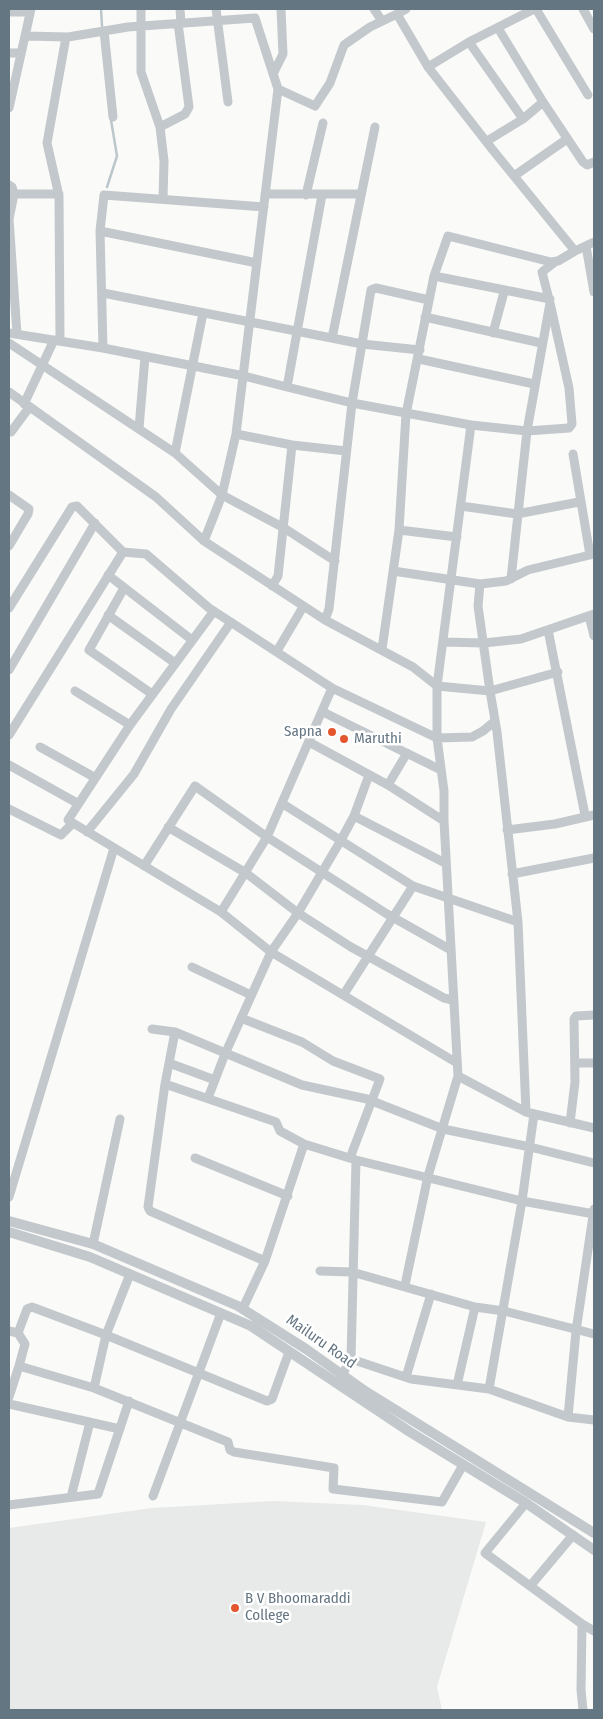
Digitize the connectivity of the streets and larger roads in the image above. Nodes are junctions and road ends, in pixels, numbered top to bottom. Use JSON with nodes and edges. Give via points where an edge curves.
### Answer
{"nodes":[{"id":1,"x":141,"y":9,"type":"edge"},
{"id":2,"x":180,"y":9,"type":"edge"},
{"id":3,"x":216,"y":9,"type":"edge"},
{"id":4,"x":281,"y":9,"type":"edge"},
{"id":5,"x":374,"y":9,"type":"edge"},
{"id":6,"x":406,"y":9,"type":"edge"},
{"id":7,"x":535,"y":9,"type":"edge"},
{"id":8,"x":583,"y":9,"type":"edge"},
{"id":9,"x":30,"y":10,"type":"edge"},
{"id":10,"x":9,"y":12,"type":"edge"},
{"id":11,"x":255,"y":13,"type":"edge"},
{"id":12,"x":397,"y":14,"type":"junction"},
{"id":13,"x":217,"y":21,"type":"junction"},
{"id":14,"x":382,"y":21,"type":"junction"},
{"id":15,"x":179,"y":23,"type":"junction"},
{"id":16,"x":142,"y":26,"type":"junction"},
{"id":17,"x":498,"y":28,"type":"junction"},
{"id":18,"x":594,"y":29,"type":"edge"},
{"id":19,"x":104,"y":31,"type":"junction"},
{"id":20,"x":25,"y":36,"type":"junction"},
{"id":21,"x":66,"y":37,"type":"junction"},
{"id":22,"x":469,"y":42,"type":"junction"},
{"id":23,"x":9,"y":53,"type":"edge"},
{"id":24,"x":21,"y":53,"type":"junction"},
{"id":25,"x":428,"y":67,"type":"junction"},
{"id":26,"x":272,"y":74,"type":"junction"},
{"id":27,"x":278,"y":89,"type":"junction"},
{"id":28,"x":10,"y":95,"type":"edge"},
{"id":29,"x":588,"y":95,"type":"dead end"},
{"id":30,"x":228,"y":102,"type":"dead end"},
{"id":31,"x":543,"y":102,"type":"junction"},
{"id":32,"x":9,"y":108,"type":"edge"},
{"id":33,"x":113,"y":117,"type":"dead end"},
{"id":34,"x":523,"y":119,"type":"junction"},
{"id":35,"x":323,"y":122,"type":"dead end"},
{"id":36,"x":160,"y":126,"type":"junction"},
{"id":37,"x":375,"y":127,"type":"dead end"},
{"id":38,"x":567,"y":139,"type":"junction"},
{"id":39,"x":486,"y":141,"type":"junction"},
{"id":40,"x":594,"y":162,"type":"edge"},
{"id":41,"x":514,"y":176,"type":"junction"},
{"id":42,"x":9,"y":185,"type":"edge"},
{"id":43,"x":14,"y":194,"type":"junction"},
{"id":44,"x":58,"y":194,"type":"junction"},
{"id":45,"x":265,"y":194,"type":"junction"},
{"id":46,"x":361,"y":194,"type":"junction"},
{"id":47,"x":306,"y":195,"type":"junction"},
{"id":48,"x":322,"y":196,"type":"junction"},
{"id":49,"x":163,"y":199,"type":"junction"},
{"id":50,"x":264,"y":207,"type":"junction"},
{"id":51,"x":100,"y":231,"type":"junction"},
{"id":52,"x":590,"y":244,"type":"edge"},
{"id":53,"x":575,"y":251,"type":"junction"},
{"id":54,"x":555,"y":262,"type":"junction"},
{"id":55,"x":257,"y":263,"type":"junction"},
{"id":56,"x":434,"y":276,"type":"junction"},
{"id":57,"x":504,"y":292,"type":"junction"},
{"id":58,"x":594,"y":292,"type":"edge"},
{"id":59,"x":103,"y":293,"type":"junction"},
{"id":60,"x":429,"y":300,"type":"junction"},
{"id":61,"x":550,"y":302,"type":"junction"},
{"id":62,"x":203,"y":313,"type":"junction"},
{"id":63,"x":425,"y":317,"type":"junction"},
{"id":64,"x":250,"y":322,"type":"junction"},
{"id":65,"x":298,"y":331,"type":"junction"},
{"id":66,"x":13,"y":333,"type":"edge"},
{"id":67,"x":493,"y":333,"type":"junction"},
{"id":68,"x":332,"y":338,"type":"junction"},
{"id":69,"x":57,"y":340,"type":"junction"},
{"id":70,"x":9,"y":342,"type":"edge"},
{"id":71,"x":541,"y":343,"type":"junction"},
{"id":72,"x":362,"y":344,"type":"junction"},
{"id":73,"x":103,"y":348,"type":"junction"},
{"id":74,"x":419,"y":355,"type":"junction"},
{"id":75,"x":145,"y":357,"type":"junction"},
{"id":76,"x":42,"y":365,"type":"junction"},
{"id":77,"x":193,"y":368,"type":"junction"},
{"id":78,"x":244,"y":376,"type":"junction"},
{"id":79,"x":534,"y":384,"type":"junction"},
{"id":80,"x":287,"y":387,"type":"junction"},
{"id":81,"x":9,"y":392,"type":"edge"},
{"id":82,"x":352,"y":403,"type":"junction"},
{"id":83,"x":26,"y":406,"type":"junction"},
{"id":84,"x":406,"y":414,"type":"junction"},
{"id":85,"x":471,"y":425,"type":"junction"},
{"id":86,"x":139,"y":428,"type":"junction"},
{"id":87,"x":9,"y":430,"type":"edge"},
{"id":88,"x":526,"y":431,"type":"junction"},
{"id":89,"x":236,"y":434,"type":"junction"},
{"id":90,"x":292,"y":445,"type":"junction"},
{"id":91,"x":175,"y":452,"type":"junction"},
{"id":92,"x":346,"y":452,"type":"junction"},
{"id":93,"x":572,"y":454,"type":"dead end"},
{"id":94,"x":9,"y":495,"type":"edge"},
{"id":95,"x":222,"y":495,"type":"junction"},
{"id":96,"x":579,"y":502,"type":"junction"},
{"id":97,"x":461,"y":506,"type":"junction"},
{"id":98,"x":517,"y":514,"type":"junction"},
{"id":99,"x":95,"y":524,"type":"junction"},
{"id":100,"x":284,"y":528,"type":"junction"},
{"id":101,"x":399,"y":530,"type":"junction"},
{"id":102,"x":457,"y":537,"type":"junction"},
{"id":103,"x":204,"y":541,"type":"junction"},
{"id":104,"x":9,"y":546,"type":"edge"},
{"id":105,"x":123,"y":552,"type":"junction"},
{"id":106,"x":592,"y":555,"type":"edge"},
{"id":107,"x":335,"y":561,"type":"junction"},
{"id":108,"x":393,"y":571,"type":"junction"},
{"id":109,"x":108,"y":575,"type":"junction"},
{"id":110,"x":450,"y":579,"type":"junction"},
{"id":111,"x":511,"y":579,"type":"junction"},
{"id":112,"x":480,"y":584,"type":"junction"},
{"id":113,"x":272,"y":586,"type":"junction"},
{"id":114,"x":124,"y":588,"type":"junction"},
{"id":115,"x":304,"y":607,"type":"junction"},
{"id":116,"x":9,"y":608,"type":"edge"},
{"id":117,"x":214,"y":611,"type":"junction"},
{"id":118,"x":108,"y":615,"type":"junction"},
{"id":119,"x":592,"y":615,"type":"edge"},
{"id":120,"x":325,"y":620,"type":"junction"},
{"id":121,"x":231,"y":622,"type":"junction"},
{"id":122,"x":548,"y":630,"type":"junction"},
{"id":123,"x":594,"y":636,"type":"edge"},
{"id":124,"x":192,"y":640,"type":"junction"},
{"id":125,"x":444,"y":642,"type":"junction"},
{"id":126,"x":484,"y":642,"type":"junction"},
{"id":127,"x":382,"y":649,"type":"junction"},
{"id":128,"x":277,"y":651,"type":"junction"},
{"id":129,"x":175,"y":662,"type":"junction"},
{"id":130,"x":9,"y":670,"type":"edge"},
{"id":131,"x":558,"y":672,"type":"junction"},
{"id":132,"x":437,"y":686,"type":"junction"},
{"id":133,"x":332,"y":688,"type":"junction"},
{"id":134,"x":75,"y":691,"type":"dead end"},
{"id":135,"x":490,"y":691,"type":"junction"},
{"id":136,"x":152,"y":694,"type":"junction"},
{"id":137,"x":323,"y":712,"type":"junction"},
{"id":138,"x":495,"y":721,"type":"junction"},
{"id":139,"x":130,"y":725,"type":"junction"},
{"id":140,"x":9,"y":735,"type":"edge"},
{"id":141,"x":437,"y":738,"type":"junction"},
{"id":142,"x":310,"y":742,"type":"junction"},
{"id":143,"x":40,"y":747,"type":"dead end"},
{"id":144,"x":407,"y":752,"type":"junction"},
{"id":145,"x":9,"y":766,"type":"edge"},
{"id":146,"x":441,"y":770,"type":"junction"},
{"id":147,"x":369,"y":775,"type":"junction"},
{"id":148,"x":94,"y":777,"type":"junction"},
{"id":149,"x":388,"y":785,"type":"junction"},
{"id":150,"x":77,"y":803,"type":"junction"},
{"id":151,"x":282,"y":804,"type":"junction"},
{"id":152,"x":9,"y":809,"type":"edge"},
{"id":153,"x":590,"y":815,"type":"edge"},
{"id":154,"x":354,"y":816,"type":"junction"},
{"id":155,"x":444,"y":821,"type":"junction"},
{"id":156,"x":73,"y":823,"type":"junction"},
{"id":157,"x":168,"y":827,"type":"junction"},
{"id":158,"x":507,"y":830,"type":"junction"},
{"id":159,"x":87,"y":832,"type":"junction"},
{"id":160,"x":267,"y":837,"type":"junction"},
{"id":161,"x":341,"y":840,"type":"junction"},
{"id":162,"x":114,"y":848,"type":"junction"},
{"id":163,"x":594,"y":858,"type":"edge"},
{"id":164,"x":445,"y":863,"type":"junction"},
{"id":165,"x":144,"y":866,"type":"junction"},
{"id":166,"x":322,"y":872,"type":"junction"},
{"id":167,"x":246,"y":873,"type":"junction"},
{"id":168,"x":512,"y":874,"type":"junction"},
{"id":169,"x":413,"y":886,"type":"junction"},
{"id":170,"x":447,"y":899,"type":"junction"},
{"id":171,"x":220,"y":912,"type":"junction"},
{"id":172,"x":298,"y":913,"type":"junction"},
{"id":173,"x":393,"y":917,"type":"junction"},
{"id":174,"x":518,"y":922,"type":"junction"},
{"id":175,"x":451,"y":950,"type":"junction"},
{"id":176,"x":271,"y":952,"type":"junction"},
{"id":177,"x":369,"y":956,"type":"junction"},
{"id":178,"x":192,"y":967,"type":"dead end"},
{"id":179,"x":344,"y":994,"type":"junction"},
{"id":180,"x":251,"y":995,"type":"junction"},
{"id":181,"x":453,"y":1000,"type":"junction"},
{"id":182,"x":594,"y":1015,"type":"edge"},
{"id":183,"x":241,"y":1018,"type":"junction"},
{"id":184,"x":152,"y":1028,"type":"dead end"},
{"id":185,"x":174,"y":1032,"type":"junction"},
{"id":186,"x":224,"y":1054,"type":"junction"},
{"id":187,"x":169,"y":1063,"type":"junction"},
{"id":188,"x":457,"y":1063,"type":"junction"},
{"id":189,"x":575,"y":1063,"type":"junction"},
{"id":190,"x":594,"y":1063,"type":"edge"},
{"id":191,"x":458,"y":1076,"type":"junction"},
{"id":192,"x":215,"y":1080,"type":"junction"},
{"id":193,"x":165,"y":1084,"type":"junction"},
{"id":194,"x":208,"y":1098,"type":"junction"},
{"id":195,"x":372,"y":1101,"type":"junction"},
{"id":196,"x":530,"y":1113,"type":"junction"},
{"id":197,"x":120,"y":1119,"type":"dead end"},
{"id":198,"x":570,"y":1123,"type":"junction"},
{"id":199,"x":594,"y":1128,"type":"edge"},
{"id":200,"x":443,"y":1129,"type":"junction"},
{"id":201,"x":304,"y":1144,"type":"junction"},
{"id":202,"x":530,"y":1147,"type":"junction"},
{"id":203,"x":195,"y":1158,"type":"dead end"},
{"id":204,"x":353,"y":1159,"type":"junction"},
{"id":205,"x":594,"y":1163,"type":"edge"},
{"id":206,"x":428,"y":1176,"type":"junction"},
{"id":207,"x":288,"y":1196,"type":"junction"},
{"id":208,"x":9,"y":1197,"type":"edge"},
{"id":209,"x":522,"y":1201,"type":"junction"},
{"id":210,"x":594,"y":1211,"type":"edge"},
{"id":211,"x":9,"y":1221,"type":"edge"},
{"id":212,"x":9,"y":1232,"type":"edge"},
{"id":213,"x":94,"y":1244,"type":"junction"},
{"id":214,"x":265,"y":1261,"type":"junction"},
{"id":215,"x":320,"y":1271,"type":"dead end"},
{"id":216,"x":352,"y":1272,"type":"junction"},
{"id":217,"x":130,"y":1274,"type":"junction"},
{"id":218,"x":404,"y":1285,"type":"junction"},
{"id":219,"x":431,"y":1294,"type":"junction"},
{"id":220,"x":475,"y":1307,"type":"junction"},
{"id":221,"x":242,"y":1308,"type":"junction"},
{"id":222,"x":504,"y":1311,"type":"junction"},
{"id":223,"x":221,"y":1313,"type":"junction"},
{"id":224,"x":9,"y":1331,"type":"edge"},
{"id":225,"x":576,"y":1331,"type":"junction"},
{"id":226,"x":18,"y":1333,"type":"junction"},
{"id":227,"x":594,"y":1334,"type":"edge"},
{"id":228,"x":106,"y":1335,"type":"junction"},
{"id":229,"x":289,"y":1352,"type":"junction"},
{"id":230,"x":351,"y":1360,"type":"junction"},
{"id":231,"x":19,"y":1366,"type":"junction"},
{"id":232,"x":198,"y":1373,"type":"junction"},
{"id":233,"x":342,"y":1375,"type":"junction"},
{"id":234,"x":406,"y":1377,"type":"junction"},
{"id":235,"x":457,"y":1385,"type":"junction"},
{"id":236,"x":94,"y":1388,"type":"junction"},
{"id":237,"x":489,"y":1389,"type":"junction"},
{"id":238,"x":9,"y":1397,"type":"edge"},
{"id":239,"x":129,"y":1401,"type":"junction"},
{"id":240,"x":9,"y":1404,"type":"edge"},
{"id":241,"x":568,"y":1417,"type":"junction"},
{"id":242,"x":594,"y":1420,"type":"edge"},
{"id":243,"x":180,"y":1421,"type":"junction"},
{"id":244,"x":90,"y":1422,"type":"junction"},
{"id":245,"x":120,"y":1428,"type":"junction"},
{"id":246,"x":463,"y":1465,"type":"junction"},
{"id":247,"x":153,"y":1496,"type":"dead end"},
{"id":248,"x":70,"y":1497,"type":"junction"},
{"id":249,"x":526,"y":1503,"type":"junction"},
{"id":250,"x":9,"y":1505,"type":"edge"},
{"id":251,"x":594,"y":1533,"type":"edge"},
{"id":252,"x":573,"y":1535,"type":"junction"},
{"id":253,"x":594,"y":1550,"type":"edge"},
{"id":254,"x":531,"y":1585,"type":"junction"},
{"id":255,"x":582,"y":1624,"type":"junction"},
{"id":256,"x":594,"y":1631,"type":"edge"},
{"id":257,"x":583,"y":1710,"type":"edge"}],
"edges":[{"from":1,"to":16,"type":"street"},
{"from":2,"to":15,"type":"street"},
{"from":3,"to":13,"type":"street"},
{"from":4,"to":26,"type":"street","via":[[283,54]]},
{"from":5,"to":14,"type":"street"},
{"from":6,"to":12,"type":"street"},
{"from":7,"to":17,"type":"street"},
{"from":7,"to":29,"type":"street"},
{"from":8,"to":18,"type":"street"},
{"from":9,"to":10,"type":"street"},
{"from":9,"to":20,"type":"street"},
{"from":11,"to":13,"type":"street"},
{"from":11,"to":26,"type":"street"},
{"from":12,"to":14,"type":"street"},
{"from":12,"to":25,"type":"street"},
{"from":13,"to":15,"type":"street"},
{"from":13,"to":30,"type":"street"},
{"from":14,"to":27,"type":"street","via":[[344,45],[330,83],[315,106]]},
{"from":15,"to":16,"type":"street"},
{"from":15,"to":36,"type":"street","via":[[189,107],[185,114]]},
{"from":16,"to":19,"type":"street"},
{"from":16,"to":36,"type":"street","via":[[141,72]]},
{"from":17,"to":22,"type":"street"},
{"from":17,"to":31,"type":"street"},
{"from":19,"to":21,"type":"street"},
{"from":19,"to":33,"type":"street"},
{"from":20,"to":21,"type":"street"},
{"from":20,"to":24,"type":"street"},
{"from":21,"to":44,"type":"street","via":[[47,143]]},
{"from":22,"to":25,"type":"street"},
{"from":22,"to":34,"type":"street"},
{"from":23,"to":24,"type":"street"},
{"from":24,"to":28,"type":"street"},
{"from":25,"to":39,"type":"street"},
{"from":26,"to":27,"type":"street"},
{"from":27,"to":45,"type":"street"},
{"from":28,"to":32,"type":"street"},
{"from":31,"to":34,"type":"street"},
{"from":31,"to":38,"type":"street"},
{"from":34,"to":39,"type":"street"},
{"from":35,"to":47,"type":"street"},
{"from":36,"to":49,"type":"street","via":[[164,161]]},
{"from":37,"to":46,"type":"street"},
{"from":38,"to":40,"type":"street","via":[[585,164]]},
{"from":38,"to":41,"type":"street"},
{"from":39,"to":41,"type":"street"},
{"from":41,"to":53,"type":"street"},
{"from":42,"to":43,"type":"street"},
{"from":43,"to":44,"type":"street"},
{"from":43,"to":66,"type":"street","via":[[10,219]]},
{"from":44,"to":69,"type":"street"},
{"from":45,"to":47,"type":"street"},
{"from":45,"to":50,"type":"street"},
{"from":46,"to":48,"type":"street"},
{"from":46,"to":68,"type":"street"},
{"from":47,"to":48,"type":"street"},
{"from":48,"to":65,"type":"street"},
{"from":49,"to":50,"type":"street"},
{"from":49,"to":51,"type":"street","via":[[104,195]]},
{"from":50,"to":55,"type":"street"},
{"from":51,"to":55,"type":"street"},
{"from":51,"to":59,"type":"street"},
{"from":52,"to":53,"type":"street"},
{"from":52,"to":58,"type":"street"},
{"from":53,"to":54,"type":"street"},
{"from":54,"to":56,"type":"street","via":[[448,236]]},
{"from":54,"to":61,"type":"street","via":[[542,272]]},
{"from":55,"to":64,"type":"street"},
{"from":56,"to":57,"type":"street"},
{"from":56,"to":60,"type":"street"},
{"from":57,"to":61,"type":"street"},
{"from":57,"to":67,"type":"street"},
{"from":59,"to":62,"type":"street"},
{"from":59,"to":73,"type":"street"},
{"from":60,"to":63,"type":"street"},
{"from":60,"to":72,"type":"street","via":[[372,289]]},
{"from":61,"to":71,"type":"street"},
{"from":61,"to":88,"type":"street","via":[[568,380],[572,426]]},
{"from":62,"to":64,"type":"street"},
{"from":62,"to":77,"type":"street"},
{"from":63,"to":67,"type":"street"},
{"from":63,"to":74,"type":"street"},
{"from":64,"to":65,"type":"street"},
{"from":64,"to":78,"type":"street"},
{"from":65,"to":68,"type":"street"},
{"from":65,"to":80,"type":"street"},
{"from":66,"to":69,"type":"street"},
{"from":67,"to":71,"type":"street"},
{"from":68,"to":72,"type":"street"},
{"from":69,"to":73,"type":"street"},
{"from":69,"to":76,"type":"street"},
{"from":70,"to":76,"type":"street"},
{"from":71,"to":79,"type":"street"},
{"from":72,"to":74,"type":"street"},
{"from":72,"to":82,"type":"street"},
{"from":73,"to":75,"type":"street"},
{"from":74,"to":79,"type":"street"},
{"from":74,"to":84,"type":"street"},
{"from":75,"to":77,"type":"street"},
{"from":75,"to":86,"type":"street"},
{"from":76,"to":83,"type":"street"},
{"from":76,"to":86,"type":"street"},
{"from":77,"to":78,"type":"street"},
{"from":77,"to":91,"type":"street"},
{"from":78,"to":80,"type":"street"},
{"from":78,"to":89,"type":"street"},
{"from":79,"to":88,"type":"street"},
{"from":80,"to":82,"type":"street"},
{"from":81,"to":83,"type":"street"},
{"from":82,"to":84,"type":"street"},
{"from":82,"to":92,"type":"street"},
{"from":83,"to":87,"type":"street","via":[[11,432]]},
{"from":83,"to":103,"type":"street","via":[[156,497]]},
{"from":84,"to":85,"type":"street"},
{"from":84,"to":101,"type":"street"},
{"from":85,"to":88,"type":"street"},
{"from":85,"to":97,"type":"street"},
{"from":86,"to":91,"type":"street"},
{"from":88,"to":98,"type":"street"},
{"from":89,"to":90,"type":"street"},
{"from":89,"to":95,"type":"street"},
{"from":90,"to":92,"type":"street"},
{"from":90,"to":100,"type":"street"},
{"from":91,"to":95,"type":"street"},
{"from":92,"to":107,"type":"street"},
{"from":93,"to":96,"type":"street"},
{"from":94,"to":104,"type":"street","via":[[29,509]]},
{"from":95,"to":100,"type":"street"},
{"from":95,"to":103,"type":"street"},
{"from":96,"to":98,"type":"street"},
{"from":96,"to":106,"type":"street"},
{"from":97,"to":98,"type":"street"},
{"from":97,"to":102,"type":"street"},
{"from":98,"to":111,"type":"street"},
{"from":99,"to":105,"type":"street"},
{"from":99,"to":116,"type":"street","via":[[77,506],[72,507]]},
{"from":99,"to":130,"type":"street"},
{"from":100,"to":107,"type":"street"},
{"from":100,"to":113,"type":"street","via":[[278,576]]},
{"from":101,"to":102,"type":"street"},
{"from":101,"to":108,"type":"street"},
{"from":102,"to":110,"type":"street"},
{"from":103,"to":113,"type":"street"},
{"from":105,"to":109,"type":"street"},
{"from":105,"to":117,"type":"street","via":[[146,554]]},
{"from":106,"to":111,"type":"street","via":[[528,570]]},
{"from":107,"to":120,"type":"street"},
{"from":108,"to":110,"type":"street"},
{"from":108,"to":127,"type":"street"},
{"from":109,"to":114,"type":"street"},
{"from":109,"to":140,"type":"street"},
{"from":110,"to":112,"type":"street"},
{"from":110,"to":125,"type":"street"},
{"from":111,"to":112,"type":"street"},
{"from":112,"to":126,"type":"street","via":[[478,606]]},
{"from":113,"to":115,"type":"street"},
{"from":114,"to":118,"type":"street"},
{"from":114,"to":124,"type":"street"},
{"from":115,"to":120,"type":"street"},
{"from":115,"to":128,"type":"street"},
{"from":117,"to":121,"type":"street"},
{"from":117,"to":124,"type":"street"},
{"from":118,"to":129,"type":"street"},
{"from":118,"to":136,"type":"street","via":[[89,650]]},
{"from":119,"to":122,"type":"street"},
{"from":119,"to":123,"type":"street"},
{"from":120,"to":127,"type":"street"},
{"from":121,"to":128,"type":"street"},
{"from":121,"to":159,"type":"street","via":[[171,709],[134,774]]},
{"from":122,"to":126,"type":"street","via":[[521,639]]},
{"from":122,"to":131,"type":"street"},
{"from":124,"to":129,"type":"street"},
{"from":125,"to":126,"type":"street"},
{"from":125,"to":132,"type":"street"},
{"from":126,"to":135,"type":"street"},
{"from":127,"to":132,"type":"street"},
{"from":128,"to":133,"type":"street"},
{"from":129,"to":136,"type":"street"},
{"from":131,"to":135,"type":"street"},
{"from":131,"to":153,"type":"street"},
{"from":132,"to":135,"type":"street"},
{"from":132,"to":141,"type":"street"},
{"from":133,"to":137,"type":"street"},
{"from":133,"to":141,"type":"street"},
{"from":134,"to":139,"type":"street"},
{"from":135,"to":138,"type":"street"},
{"from":136,"to":139,"type":"street"},
{"from":137,"to":142,"type":"street"},
{"from":137,"to":144,"type":"street"},
{"from":138,"to":141,"type":"street","via":[[472,737]]},
{"from":138,"to":158,"type":"street"},
{"from":139,"to":148,"type":"street"},
{"from":141,"to":146,"type":"street"},
{"from":142,"to":147,"type":"street"},
{"from":142,"to":151,"type":"street"},
{"from":143,"to":148,"type":"street"},
{"from":144,"to":146,"type":"street"},
{"from":144,"to":149,"type":"street"},
{"from":145,"to":150,"type":"street"},
{"from":146,"to":155,"type":"street"},
{"from":147,"to":149,"type":"street"},
{"from":147,"to":154,"type":"street"},
{"from":148,"to":150,"type":"street"},
{"from":149,"to":155,"type":"street"},
{"from":150,"to":156,"type":"street","via":[[68,820]]},
{"from":151,"to":160,"type":"street"},
{"from":151,"to":161,"type":"street"},
{"from":152,"to":156,"type":"street","via":[[62,835]]},
{"from":153,"to":158,"type":"street","via":[[555,824]]},
{"from":154,"to":161,"type":"street"},
{"from":154,"to":164,"type":"street"},
{"from":155,"to":164,"type":"street"},
{"from":156,"to":159,"type":"street"},
{"from":157,"to":160,"type":"street","via":[[195,786]]},
{"from":157,"to":165,"type":"street"},
{"from":157,"to":167,"type":"street"},
{"from":158,"to":168,"type":"street"},
{"from":159,"to":162,"type":"street"},
{"from":160,"to":166,"type":"street"},
{"from":160,"to":167,"type":"street"},
{"from":161,"to":166,"type":"street"},
{"from":161,"to":169,"type":"street"},
{"from":162,"to":165,"type":"street"},
{"from":162,"to":208,"type":"street"},
{"from":163,"to":168,"type":"street"},
{"from":164,"to":170,"type":"street"},
{"from":165,"to":171,"type":"street"},
{"from":166,"to":172,"type":"street"},
{"from":166,"to":173,"type":"street"},
{"from":167,"to":171,"type":"street"},
{"from":167,"to":172,"type":"street"},
{"from":168,"to":174,"type":"street"},
{"from":169,"to":170,"type":"street"},
{"from":169,"to":173,"type":"street"},
{"from":170,"to":174,"type":"street"},
{"from":170,"to":175,"type":"street"},
{"from":171,"to":176,"type":"street"},
{"from":172,"to":176,"type":"street"},
{"from":172,"to":177,"type":"street"},
{"from":173,"to":175,"type":"street"},
{"from":173,"to":177,"type":"street"},
{"from":174,"to":196,"type":"street"},
{"from":175,"to":181,"type":"street"},
{"from":176,"to":179,"type":"street"},
{"from":176,"to":180,"type":"street"},
{"from":177,"to":179,"type":"street"},
{"from":177,"to":181,"type":"street"},
{"from":178,"to":180,"type":"street"},
{"from":179,"to":188,"type":"street"},
{"from":180,"to":183,"type":"street"},
{"from":181,"to":188,"type":"street"},
{"from":182,"to":189,"type":"street","via":[[574,1017]]},
{"from":183,"to":186,"type":"street"},
{"from":183,"to":195,"type":"street","via":[[308,1044],[333,1061],[379,1078]]},
{"from":184,"to":185,"type":"street"},
{"from":185,"to":186,"type":"street"},
{"from":185,"to":187,"type":"street"},
{"from":186,"to":192,"type":"street"},
{"from":186,"to":195,"type":"street","via":[[302,1085]]},
{"from":187,"to":192,"type":"street"},
{"from":187,"to":193,"type":"street"},
{"from":188,"to":191,"type":"street"},
{"from":189,"to":190,"type":"street"},
{"from":189,"to":198,"type":"street"},
{"from":191,"to":196,"type":"street"},
{"from":191,"to":200,"type":"street"},
{"from":192,"to":194,"type":"street"},
{"from":193,"to":194,"type":"street"},
{"from":193,"to":214,"type":"street","via":[[147,1203],[150,1211]]},
{"from":194,"to":201,"type":"street","via":[[276,1122],[280,1131]]},
{"from":195,"to":200,"type":"street"},
{"from":195,"to":204,"type":"street"},
{"from":196,"to":198,"type":"street"},
{"from":196,"to":202,"type":"street"},
{"from":197,"to":213,"type":"street"},
{"from":198,"to":199,"type":"street"},
{"from":200,"to":202,"type":"street"},
{"from":200,"to":206,"type":"street"},
{"from":201,"to":204,"type":"street"},
{"from":201,"to":207,"type":"street"},
{"from":202,"to":205,"type":"street"},
{"from":202,"to":209,"type":"street"},
{"from":203,"to":207,"type":"street"},
{"from":204,"to":206,"type":"street"},
{"from":204,"to":216,"type":"street"},
{"from":206,"to":209,"type":"street"},
{"from":206,"to":218,"type":"street"},
{"from":207,"to":214,"type":"street"},
{"from":209,"to":210,"type":"street"},
{"from":209,"to":222,"type":"street"},
{"from":210,"to":225,"type":"street"},
{"from":211,"to":213,"type":"street","name":"Mailuru Road"},
{"from":212,"to":217,"type":"street","via":[[85,1255]]},
{"from":213,"to":221,"type":"street","name":"Mailuru Road"},
{"from":214,"to":221,"type":"street"},
{"from":215,"to":216,"type":"street"},
{"from":216,"to":218,"type":"street"},
{"from":216,"to":230,"type":"street"},
{"from":217,"to":223,"type":"street"},
{"from":217,"to":228,"type":"street"},
{"from":218,"to":219,"type":"street"},
{"from":219,"to":220,"type":"street"},
{"from":219,"to":234,"type":"street"},
{"from":220,"to":222,"type":"street"},
{"from":220,"to":235,"type":"street"},
{"from":221,"to":233,"type":"street","name":"Mailuru Road"},
{"from":222,"to":225,"type":"street"},
{"from":222,"to":237,"type":"street"},
{"from":223,"to":229,"type":"street","via":[[251,1326]]},
{"from":223,"to":232,"type":"street"},
{"from":224,"to":226,"type":"street"},
{"from":225,"to":227,"type":"street"},
{"from":225,"to":241,"type":"street"},
{"from":226,"to":228,"type":"street","via":[[26,1309],[32,1307]]},
{"from":226,"to":231,"type":"street","via":[[25,1342]]},
{"from":228,"to":232,"type":"street"},
{"from":228,"to":236,"type":"street"},
{"from":229,"to":232,"type":"street","via":[[269,1401]]},
{"from":229,"to":246,"type":"street"},
{"from":230,"to":233,"type":"street"},
{"from":230,"to":234,"type":"street"},
{"from":231,"to":236,"type":"street"},
{"from":231,"to":238,"type":"street"},
{"from":232,"to":243,"type":"street"},
{"from":233,"to":251,"type":"street","name":"Mailuru Road"},
{"from":234,"to":235,"type":"street"},
{"from":235,"to":237,"type":"street"},
{"from":236,"to":239,"type":"street"},
{"from":237,"to":241,"type":"street"},
{"from":239,"to":243,"type":"street"},
{"from":239,"to":245,"type":"street"},
{"from":240,"to":244,"type":"street"},
{"from":241,"to":242,"type":"street"},
{"from":243,"to":246,"type":"street","via":[[228,1442],[234,1452],[334,1468],[333,1489],[442,1502]]},
{"from":243,"to":247,"type":"street"},
{"from":244,"to":245,"type":"street"},
{"from":244,"to":248,"type":"street"},
{"from":245,"to":248,"type":"street","via":[[98,1494]]},
{"from":246,"to":249,"type":"street"},
{"from":248,"to":250,"type":"street"},
{"from":249,"to":252,"type":"street"},
{"from":249,"to":254,"type":"street","via":[[485,1553]]},
{"from":252,"to":253,"type":"street"},
{"from":252,"to":254,"type":"street"},
{"from":254,"to":255,"type":"street"},
{"from":255,"to":256,"type":"street"},
{"from":255,"to":257,"type":"street"}]}
